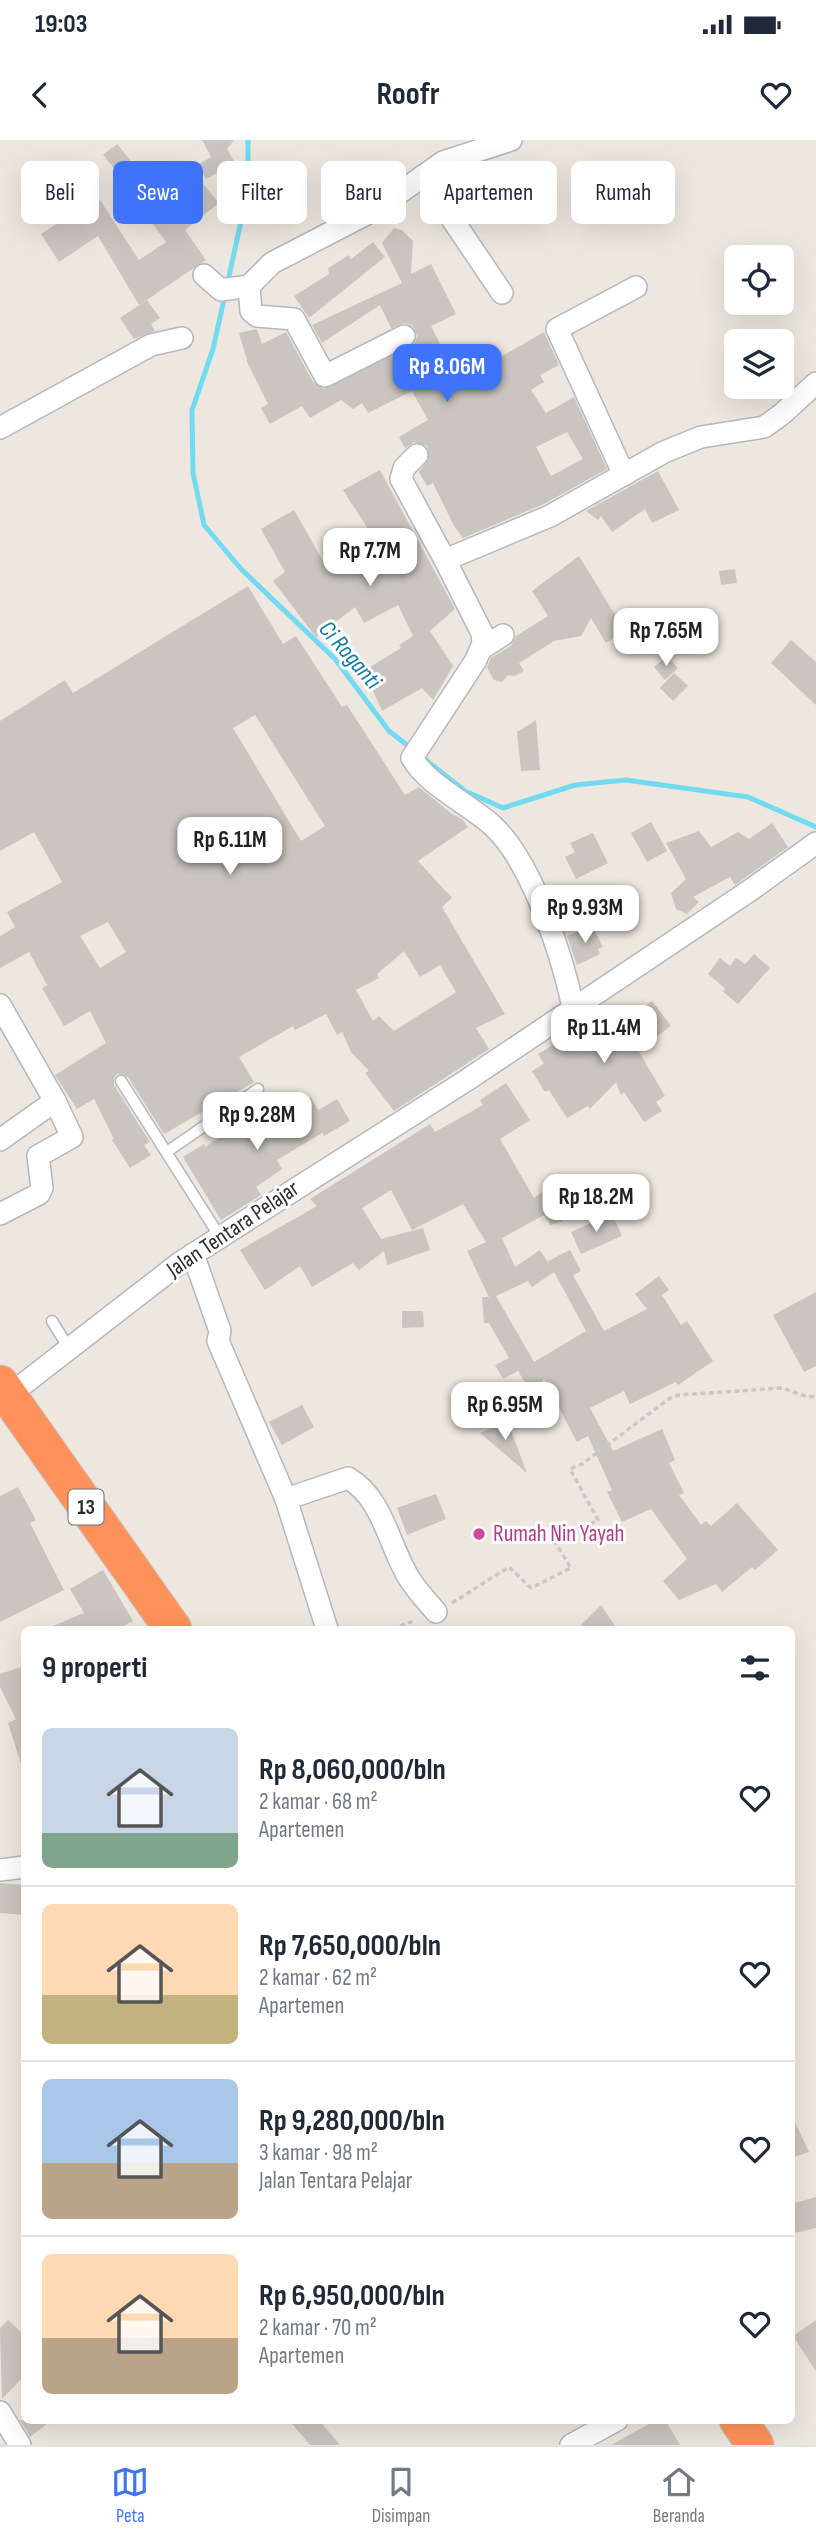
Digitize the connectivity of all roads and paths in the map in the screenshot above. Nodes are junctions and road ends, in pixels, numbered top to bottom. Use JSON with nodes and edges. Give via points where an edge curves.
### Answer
{"nodes":[{"id":1,"x":511,"y":140,"type":"edge"},
{"id":2,"x":449,"y":161,"type":"edge"},
{"id":3,"x":420,"y":178,"type":"edge"},
{"id":4,"x":455,"y":224,"type":"edge"},
{"id":5,"x":205,"y":275,"type":"dead end"},
{"id":6,"x":636,"y":287,"type":"dead end"},
{"id":7,"x":235,"y":288,"type":"junction"},
{"id":8,"x":502,"y":293,"type":"dead end"},
{"id":9,"x":404,"y":336,"type":"dead end"},
{"id":10,"x":182,"y":338,"type":"dead end"},
{"id":11,"x":816,"y":383,"type":"edge"},
{"id":12,"x":0,"y":428,"type":"edge"},
{"id":13,"x":416,"y":456,"type":"dead end"},
{"id":14,"x":624,"y":475,"type":"junction"},
{"id":15,"x":445,"y":560,"type":"junction"},
{"id":16,"x":503,"y":635,"type":"dead end"},
{"id":17,"x":481,"y":649,"type":"junction"},
{"id":18,"x":816,"y":843,"type":"edge"},
{"id":19,"x":0,"y":1005,"type":"edge"},
{"id":20,"x":573,"y":1007,"type":"junction"},
{"id":21,"x":121,"y":1081,"type":"dead end"},
{"id":22,"x":258,"y":1089,"type":"dead end"},
{"id":23,"x":55,"y":1101,"type":"junction"},
{"id":24,"x":0,"y":1140,"type":"edge"},
{"id":25,"x":168,"y":1151,"type":"junction"},
{"id":26,"x":0,"y":1214,"type":"edge"},
{"id":27,"x":220,"y":1237,"type":"junction"},
{"id":28,"x":193,"y":1254,"type":"junction"},
{"id":29,"x":52,"y":1321,"type":"dead end"},
{"id":30,"x":68,"y":1347,"type":"junction"},
{"id":31,"x":4,"y":1390,"type":"edge"},
{"id":32,"x":816,"y":1395,"type":"edge"},
{"id":33,"x":286,"y":1499,"type":"junction"},
{"id":34,"x":436,"y":1612,"type":"junction"},
{"id":35,"x":171,"y":1626,"type":"edge"},
{"id":36,"x":326,"y":1626,"type":"edge"},
{"id":37,"x":400,"y":1626,"type":"edge"},
{"id":38,"x":21,"y":1867,"type":"edge"},
{"id":39,"x":0,"y":1870,"type":"edge"},
{"id":40,"x":0,"y":2412,"type":"edge"},
{"id":41,"x":610,"y":2424,"type":"edge"},
{"id":42,"x":741,"y":2424,"type":"edge"},
{"id":43,"x":20,"y":2445,"type":"edge"},
{"id":44,"x":571,"y":2445,"type":"edge"},
{"id":45,"x":755,"y":2445,"type":"edge"}],
"edges":[{"from":1,"to":2,"type":"street"},
{"from":3,"to":7,"type":"street","via":[[378,208],[272,263]]},
{"from":4,"to":8,"type":"street"},
{"from":5,"to":7,"type":"street"},
{"from":6,"to":14,"type":"street","via":[[557,329]]},
{"from":7,"to":9,"type":"street","via":[[257,316],[294,319],[325,376]]},
{"from":10,"to":12,"type":"street","via":[[151,345]]},
{"from":11,"to":14,"type":"street","via":[[764,427],[701,437]]},
{"from":13,"to":15,"type":"street","via":[[401,479]]},
{"from":14,"to":15,"type":"street","via":[[550,516]]},
{"from":15,"to":17,"type":"street","via":[[482,633]]},
{"from":16,"to":17,"type":"street"},
{"from":17,"to":20,"type":"street","via":[[416,749],[422,771],[507,840],[555,941]]},
{"from":18,"to":20,"type":"street","name":"Jalan Tentara Pelajar"},
{"from":19,"to":23,"type":"street"},
{"from":20,"to":27,"type":"street","name":"Jalan Tentara Pelajar"},
{"from":21,"to":25,"type":"lane"},
{"from":22,"to":25,"type":"lane"},
{"from":23,"to":24,"type":"street"},
{"from":23,"to":26,"type":"street","via":[[72,1137],[38,1156],[39,1194]]},
{"from":25,"to":27,"type":"lane"},
{"from":27,"to":28,"type":"street","name":"Jalan Tentara Pelajar"},
{"from":28,"to":30,"type":"street","name":"Jalan Tentara Pelajar"},
{"from":28,"to":33,"type":"street","via":[[220,1331],[218,1341]]},
{"from":29,"to":30,"type":"lane"},
{"from":30,"to":31,"type":"street","name":"Jalan Tentara Pelajar"},
{"from":31,"to":35,"type":"highway","number":"13"},
{"from":32,"to":34,"type":"path","via":[[808,1398],[782,1388],[670,1398],[570,1469],[598,1520],[555,1542],[571,1568],[531,1588],[509,1567]]},
{"from":33,"to":34,"type":"street","via":[[348,1478],[356,1483],[372,1500],[410,1579]]},
{"from":33,"to":36,"type":"street"},
{"from":34,"to":37,"type":"path"},
{"from":38,"to":39,"type":"street"},
{"from":40,"to":43,"type":"street"},
{"from":41,"to":44,"type":"street"},
{"from":42,"to":45,"type":"highway"}]}
